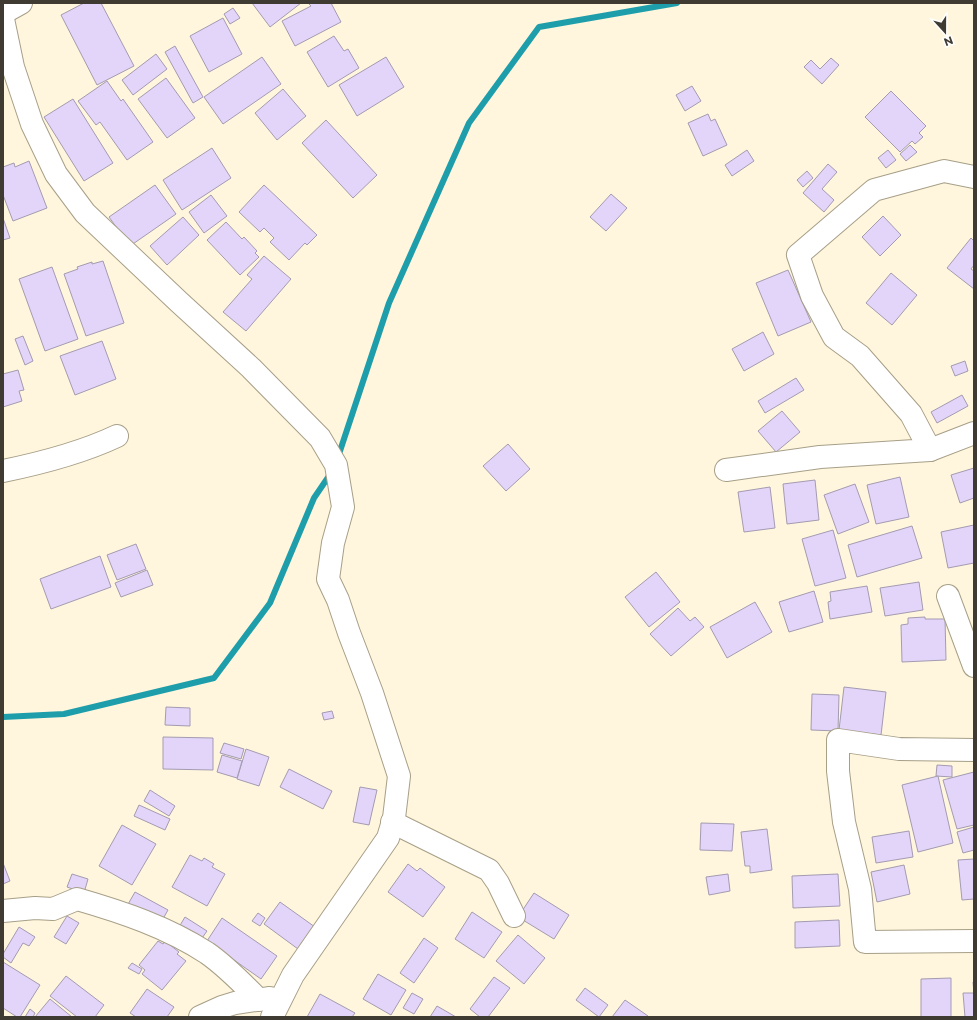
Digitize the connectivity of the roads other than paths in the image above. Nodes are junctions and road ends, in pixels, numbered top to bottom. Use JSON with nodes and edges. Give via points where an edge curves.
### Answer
{"nodes":[{"id":1,"x":21,"y":3,"type":"edge"},
{"id":2,"x":3,"y":13,"type":"edge"},
{"id":3,"x":3,"y":19,"type":"edge"},
{"id":4,"x":974,"y":177,"type":"edge"},
{"id":5,"x":974,"y":433,"type":"edge"},
{"id":6,"x":117,"y":436,"type":"dead end"},
{"id":7,"x":930,"y":450,"type":"junction"},
{"id":8,"x":726,"y":470,"type":"dead end"},
{"id":9,"x":3,"y":471,"type":"edge"},
{"id":10,"x":948,"y":596,"type":"dead end"},
{"id":11,"x":974,"y":666,"type":"edge"},
{"id":12,"x":974,"y":750,"type":"edge"},
{"id":13,"x":392,"y":822,"type":"junction"},
{"id":14,"x":3,"y":911,"type":"edge"},
{"id":15,"x":514,"y":916,"type":"dead end"},
{"id":16,"x":974,"y":941,"type":"edge"},
{"id":17,"x":281,"y":997,"type":"junction"},
{"id":18,"x":259,"y":1000,"type":"junction"},
{"id":19,"x":200,"y":1017,"type":"edge"},
{"id":20,"x":272,"y":1017,"type":"edge"}],
"edges":[{"from":1,"to":2,"type":"street"},
{"from":3,"to":13,"type":"street","via":[[13,67],[32,124],[56,174],[85,213],[262,379],[320,438],[336,465],[343,508],[333,543],[328,579],[372,693],[399,776]]},
{"from":4,"to":7,"type":"street","via":[[944,171],[874,190],[798,256],[812,296],[834,337],[860,356],[911,414]]},
{"from":5,"to":7,"type":"street"},
{"from":6,"to":9,"type":"street","via":[[96,446],[35,465]]},
{"from":7,"to":8,"type":"street","via":[[820,457]]},
{"from":10,"to":11,"type":"street"},
{"from":12,"to":16,"type":"street","via":[[899,748],[838,740],[838,772],[844,822],[860,889],[864,942]]},
{"from":13,"to":15,"type":"street","via":[[489,870]]},
{"from":13,"to":17,"type":"street","via":[[388,838],[293,975]]},
{"from":14,"to":18,"type":"street","via":[[53,909],[77,899],[120,912],[160,927],[207,953]]},
{"from":17,"to":18,"type":"street"},
{"from":17,"to":20,"type":"street"},
{"from":18,"to":19,"type":"street","via":[[222,1007]]}]}
